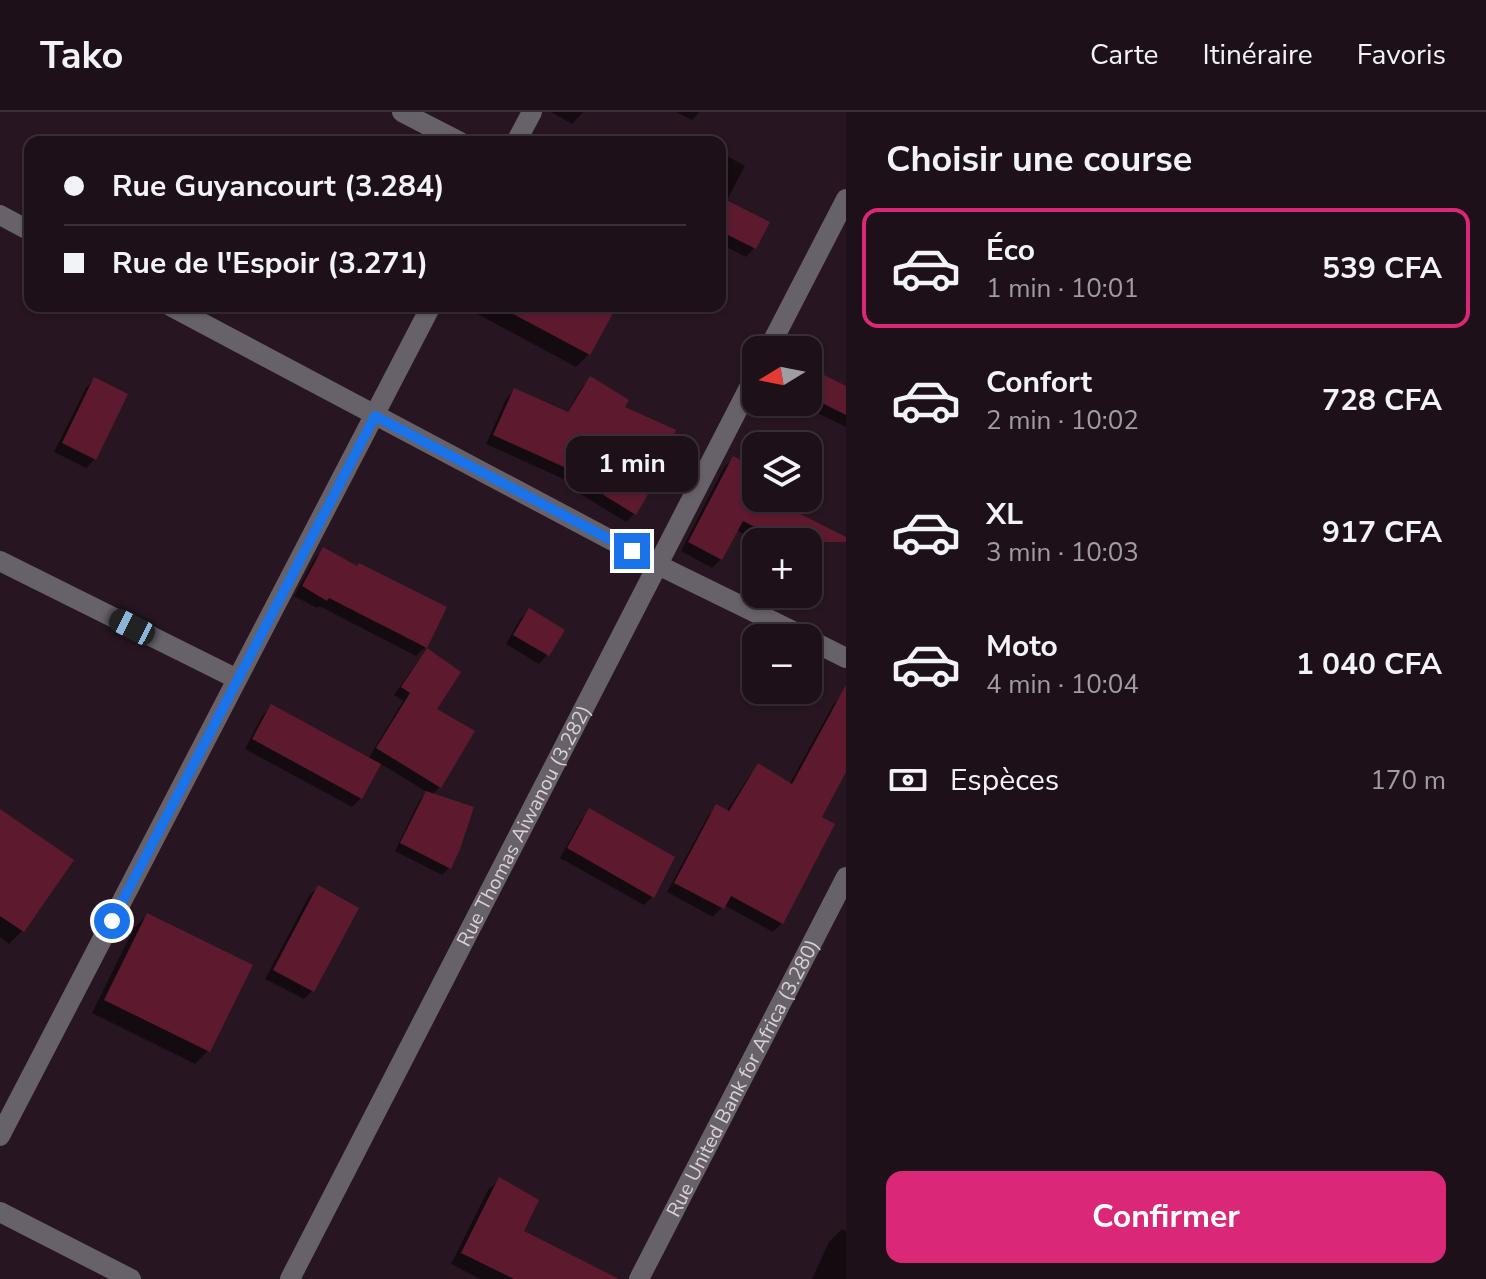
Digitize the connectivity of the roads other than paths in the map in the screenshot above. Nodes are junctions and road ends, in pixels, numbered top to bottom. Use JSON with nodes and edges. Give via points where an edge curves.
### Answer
{"nodes":[{"id":1,"x":402,"y":112,"type":"edge"},
{"id":2,"x":532,"y":112,"type":"edge"},
{"id":3,"x":448,"y":136,"type":"edge"},
{"id":4,"x":519,"y":136,"type":"edge"},
{"id":5,"x":846,"y":199,"type":"edge"},
{"id":6,"x":0,"y":215,"type":"edge"},
{"id":7,"x":24,"y":228,"type":"edge"},
{"id":8,"x":181,"y":312,"type":"edge"},
{"id":9,"x":428,"y":312,"type":"edge"},
{"id":10,"x":775,"y":336,"type":"edge"},
{"id":11,"x":742,"y":401,"type":"edge"},
{"id":12,"x":375,"y":416,"type":"junction"},
{"id":13,"x":0,"y":561,"type":"edge"},
{"id":14,"x":658,"y":565,"type":"junction"},
{"id":15,"x":778,"y":624,"type":"edge"},
{"id":16,"x":822,"y":646,"type":"edge"},
{"id":17,"x":846,"y":658,"type":"edge"},
{"id":18,"x":237,"y":679,"type":"junction"},
{"id":19,"x":846,"y":877,"type":"edge"},
{"id":20,"x":0,"y":1136,"type":"edge"},
{"id":21,"x":0,"y":1212,"type":"edge"},
{"id":22,"x":131,"y":1279,"type":"edge"},
{"id":23,"x":290,"y":1279,"type":"edge"},
{"id":24,"x":639,"y":1279,"type":"edge"}],
"edges":[{"from":1,"to":3,"type":"street"},
{"from":2,"to":4,"type":"street"},
{"from":5,"to":10,"type":"street"},
{"from":6,"to":7,"type":"street"},
{"from":8,"to":12,"type":"street"},
{"from":9,"to":12,"type":"street"},
{"from":11,"to":14,"type":"street","name":"Rue Thomas Aiwanou (3.282)"},
{"from":12,"to":14,"type":"street"},
{"from":12,"to":18,"type":"street"},
{"from":13,"to":18,"type":"street"},
{"from":14,"to":15,"type":"street"},
{"from":14,"to":23,"type":"street","name":"Rue Thomas Aiwanou (3.282)"},
{"from":16,"to":17,"type":"street"},
{"from":18,"to":20,"type":"street"},
{"from":19,"to":24,"type":"street","name":"Rue United Bank for Africa (3.280)"},
{"from":21,"to":22,"type":"street"}]}
